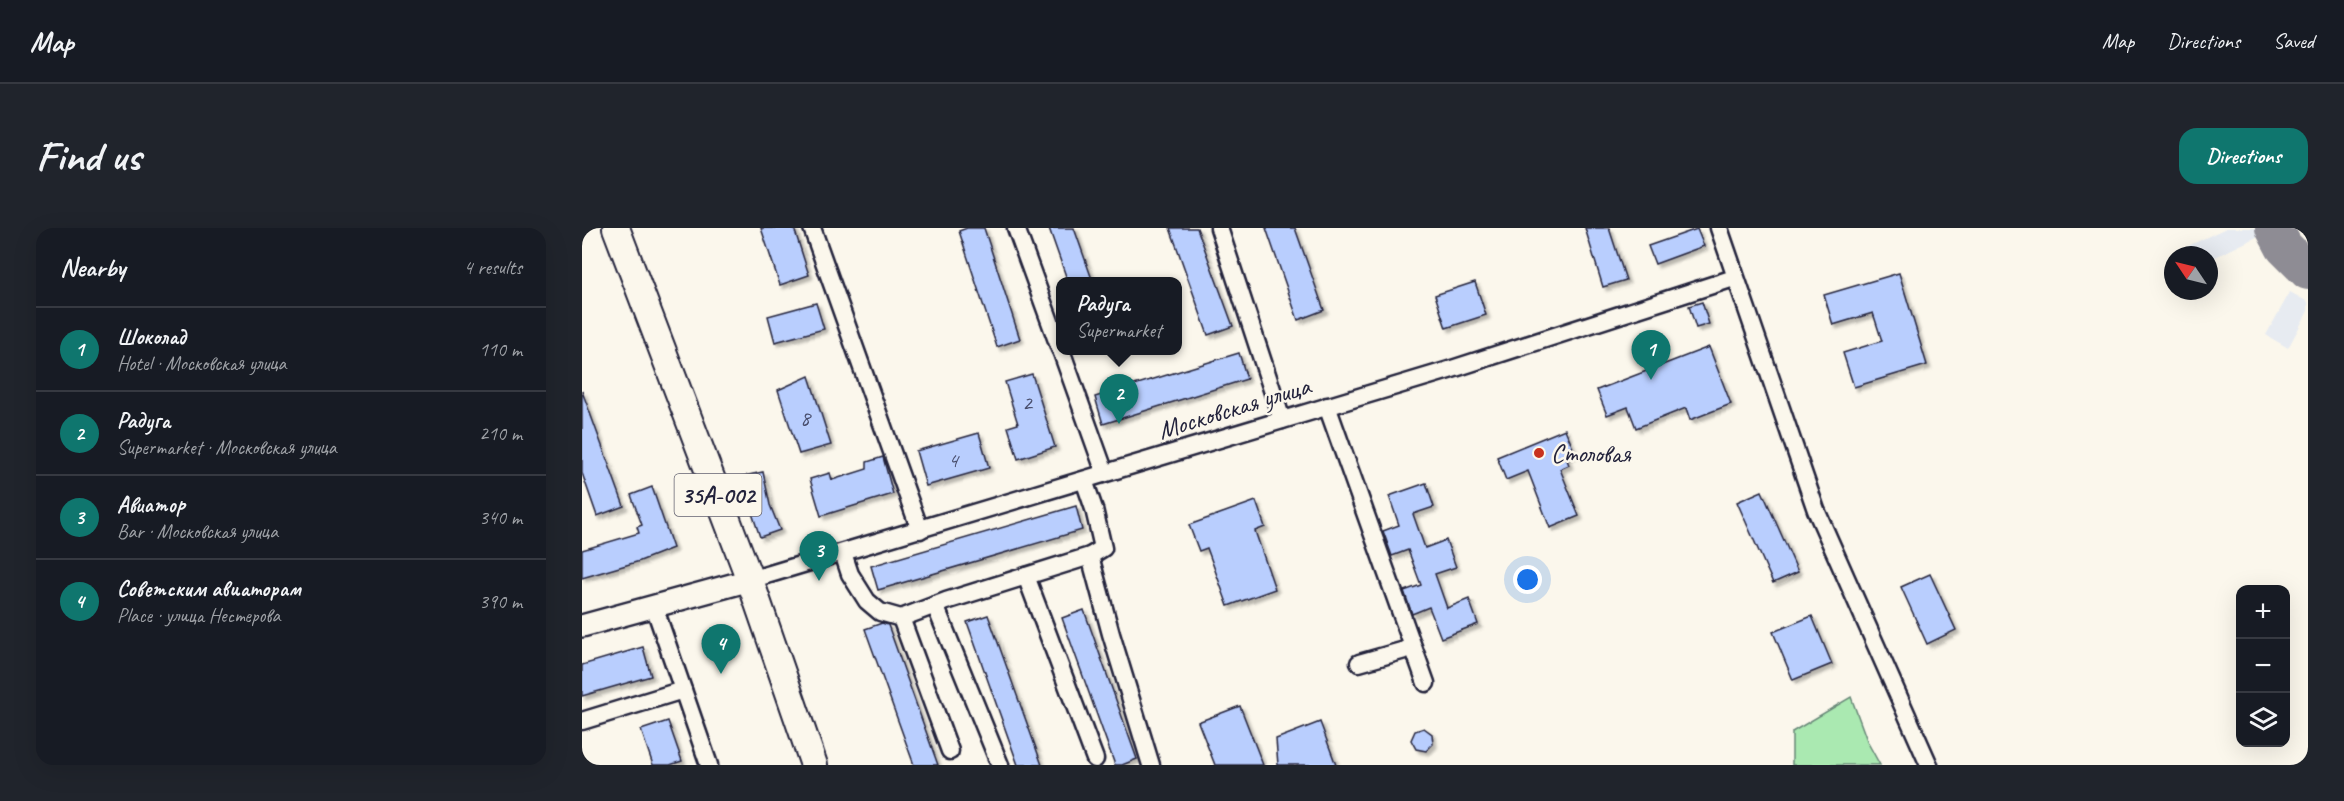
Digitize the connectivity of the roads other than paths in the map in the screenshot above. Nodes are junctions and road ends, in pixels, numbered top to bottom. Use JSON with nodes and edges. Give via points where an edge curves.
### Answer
{"nodes":[{"id":1,"x":616,"y":228,"type":"edge"},
{"id":2,"x":812,"y":228,"type":"edge"},
{"id":3,"x":1016,"y":228,"type":"edge"},
{"id":4,"x":1219,"y":228,"type":"edge"},
{"id":5,"x":1719,"y":228,"type":"edge"},
{"id":6,"x":1734,"y":278,"type":"junction"},
{"id":7,"x":1056,"y":336,"type":"edge"},
{"id":8,"x":1063,"y":355,"type":"edge"},
{"id":9,"x":1328,"y":406,"type":"junction"},
{"id":10,"x":1282,"y":420,"type":"junction"},
{"id":11,"x":1105,"y":473,"type":"junction"},
{"id":12,"x":1084,"y":480,"type":"junction"},
{"id":13,"x":920,"y":530,"type":"junction"},
{"id":14,"x":843,"y":553,"type":"junction"},
{"id":15,"x":1090,"y":556,"type":"junction"},
{"id":16,"x":1026,"y":576,"type":"junction"},
{"id":17,"x":750,"y":580,"type":"junction"},
{"id":18,"x":935,"y":605,"type":"junction"},
{"id":19,"x":654,"y":606,"type":"junction"},
{"id":20,"x":902,"y":618,"type":"junction"},
{"id":21,"x":582,"y":626,"type":"edge"},
{"id":22,"x":1412,"y":648,"type":"junction"},
{"id":23,"x":1359,"y":663,"type":"dead end"},
{"id":24,"x":1426,"y":683,"type":"dead end"},
{"id":25,"x":683,"y":690,"type":"junction"},
{"id":26,"x":582,"y":721,"type":"edge"},
{"id":27,"x":950,"y":751,"type":"dead end"},
{"id":28,"x":1095,"y":759,"type":"dead end"},
{"id":29,"x":710,"y":765,"type":"edge"},
{"id":30,"x":814,"y":765,"type":"edge"},
{"id":31,"x":1000,"y":765,"type":"edge"},
{"id":32,"x":1151,"y":765,"type":"edge"},
{"id":33,"x":1929,"y":765,"type":"edge"}],
"edges":[{"from":1,"to":17,"type":"highway","number":"35А-002"},
{"from":2,"to":13,"type":"street"},
{"from":3,"to":7,"type":"street"},
{"from":4,"to":10,"type":"street"},
{"from":5,"to":6,"type":"street"},
{"from":6,"to":9,"type":"street","name":"Московская улица"},
{"from":6,"to":33,"type":"street","via":[[1816,510]]},
{"from":8,"to":11,"type":"street"},
{"from":9,"to":10,"type":"street","name":"Московская улица"},
{"from":9,"to":22,"type":"street"},
{"from":10,"to":11,"type":"street","name":"Московская улица"},
{"from":11,"to":12,"type":"street","name":"Московская улица"},
{"from":12,"to":13,"type":"street","name":"Московская улица"},
{"from":12,"to":15,"type":"street","via":[[1103,548]]},
{"from":13,"to":14,"type":"street","name":"Московская улица"},
{"from":14,"to":17,"type":"street","name":"Московская улица"},
{"from":14,"to":20,"type":"street","via":[[867,602],[880,612]]},
{"from":15,"to":16,"type":"street"},
{"from":15,"to":32,"type":"street"},
{"from":16,"to":18,"type":"street"},
{"from":16,"to":28,"type":"street"},
{"from":17,"to":19,"type":"main road"},
{"from":17,"to":30,"type":"highway","number":"35А-002"},
{"from":18,"to":20,"type":"street"},
{"from":18,"to":31,"type":"street"},
{"from":19,"to":21,"type":"main road"},
{"from":19,"to":25,"type":"street"},
{"from":20,"to":27,"type":"street"},
{"from":22,"to":23,"type":"street"},
{"from":22,"to":24,"type":"street"},
{"from":25,"to":26,"type":"street"},
{"from":25,"to":29,"type":"street"}]}
